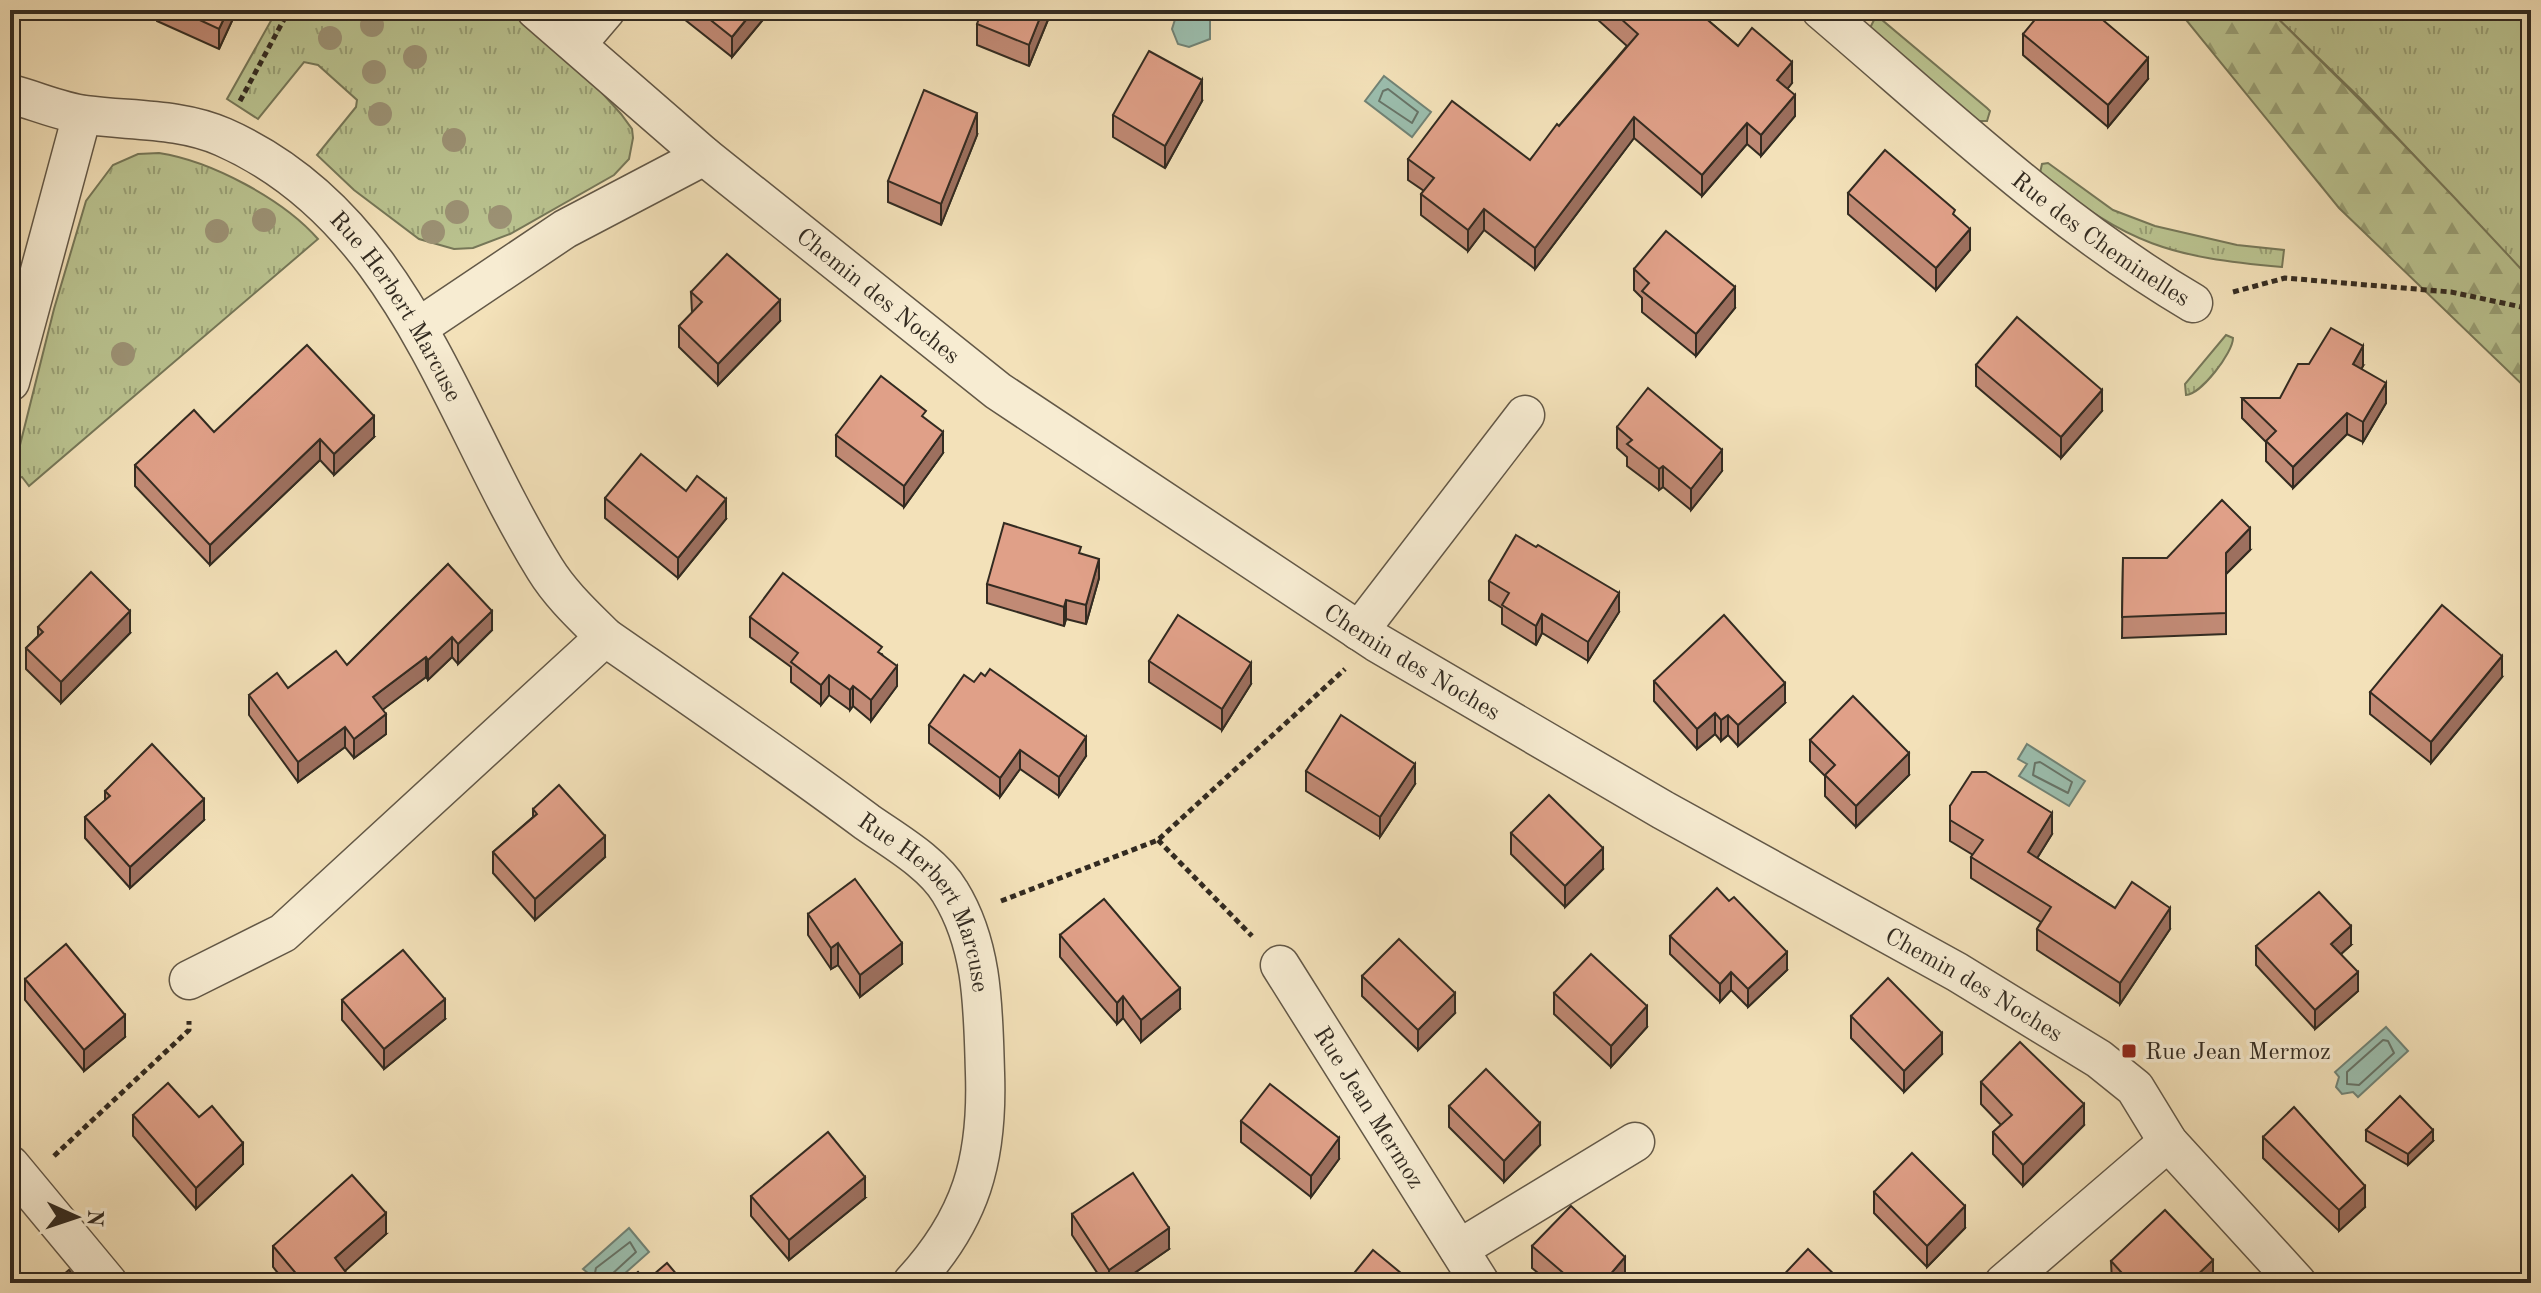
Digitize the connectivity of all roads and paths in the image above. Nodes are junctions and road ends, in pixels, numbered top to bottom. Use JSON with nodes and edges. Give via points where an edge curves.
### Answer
{"nodes":[{"id":1,"x":289,"y":10,"type":"edge"},
{"id":2,"x":536,"y":10,"type":"edge"},
{"id":3,"x":606,"y":10,"type":"edge"},
{"id":4,"x":1821,"y":10,"type":"edge"},
{"id":5,"x":577,"y":44,"type":"junction"},
{"id":6,"x":10,"y":94,"type":"edge"},
{"id":7,"x":82,"y":115,"type":"junction"},
{"id":8,"x":221,"y":136,"type":"junction"},
{"id":9,"x":704,"y":156,"type":"junction"},
{"id":10,"x":2193,"y":303,"type":"joint"},
{"id":11,"x":2531,"y":309,"type":"edge"},
{"id":12,"x":419,"y":327,"type":"junction"},
{"id":13,"x":10,"y":382,"type":"edge"},
{"id":14,"x":1525,"y":415,"type":"dead end"},
{"id":15,"x":1367,"y":636,"type":"junction"},
{"id":16,"x":605,"y":637,"type":"junction"},
{"id":17,"x":1158,"y":840,"type":"junction"},
{"id":18,"x":963,"y":916,"type":"junction"},
{"id":19,"x":1280,"y":965,"type":"joint"},
{"id":20,"x":189,"y":980,"type":"joint"},
{"id":21,"x":1635,"y":1142,"type":"dead end"},
{"id":22,"x":2168,"y":1142,"type":"junction"},
{"id":23,"x":17,"y":1175,"type":"edge"},
{"id":24,"x":1459,"y":1249,"type":"junction"},
{"id":25,"x":108,"y":1283,"type":"edge"},
{"id":26,"x":912,"y":1283,"type":"edge"},
{"id":27,"x":1480,"y":1283,"type":"edge"},
{"id":28,"x":2004,"y":1283,"type":"edge"},
{"id":29,"x":2297,"y":1283,"type":"edge"}],
"edges":[{"from":1,"to":8,"type":"path"},
{"from":2,"to":5,"type":"street","name":"Chemin des Noches"},
{"from":3,"to":5,"type":"street"},
{"from":4,"to":10,"type":"street","name":"Rue des Cheminelles","via":[[2066,217],[2136,270]]},
{"from":5,"to":9,"type":"street","name":"Chemin des Noches"},
{"from":6,"to":7,"type":"street","name":"Rue Herbert Marcuse"},
{"from":7,"to":8,"type":"street","name":"Rue Herbert Marcuse","via":[[185,125]]},
{"from":7,"to":13,"type":"street"},
{"from":8,"to":12,"type":"street","name":"Rue Herbert Marcuse","via":[[303,186],[347,227]]},
{"from":9,"to":12,"type":"street","via":[[565,229]]},
{"from":9,"to":15,"type":"street","name":"Chemin des Noches","via":[[998,391]]},
{"from":10,"to":11,"type":"path","name":"Rue des Cheminelles","via":[[2285,278],[2451,292]]},
{"from":12,"to":16,"type":"street","name":"Rue Herbert Marcuse","via":[[545,570]]},
{"from":14,"to":15,"type":"street"},
{"from":15,"to":17,"type":"path"},
{"from":15,"to":22,"type":"street","name":"Chemin des Noches","via":[[1663,810],[1957,972],[2099,1059],[2135,1088]]},
{"from":16,"to":18,"type":"street","name":"Rue Herbert Marcuse","via":[[913,855],[948,888]]},
{"from":16,"to":20,"type":"street","via":[[283,933]]},
{"from":17,"to":18,"type":"path"},
{"from":17,"to":19,"type":"path"},
{"from":18,"to":26,"type":"street","name":"Rue Herbert Marcuse","via":[[977,954],[983,997],[982,1144],[971,1198],[955,1230]]},
{"from":19,"to":24,"type":"street","name":"Rue Jean Mermoz"},
{"from":20,"to":23,"type":"path","via":[[189,1030]]},
{"from":21,"to":24,"type":"street"},
{"from":22,"to":28,"type":"street"},
{"from":22,"to":29,"type":"street","name":"Chemin des Noches"},
{"from":23,"to":25,"type":"street"},
{"from":24,"to":27,"type":"street","name":"Rue Jean Mermoz"}]}
